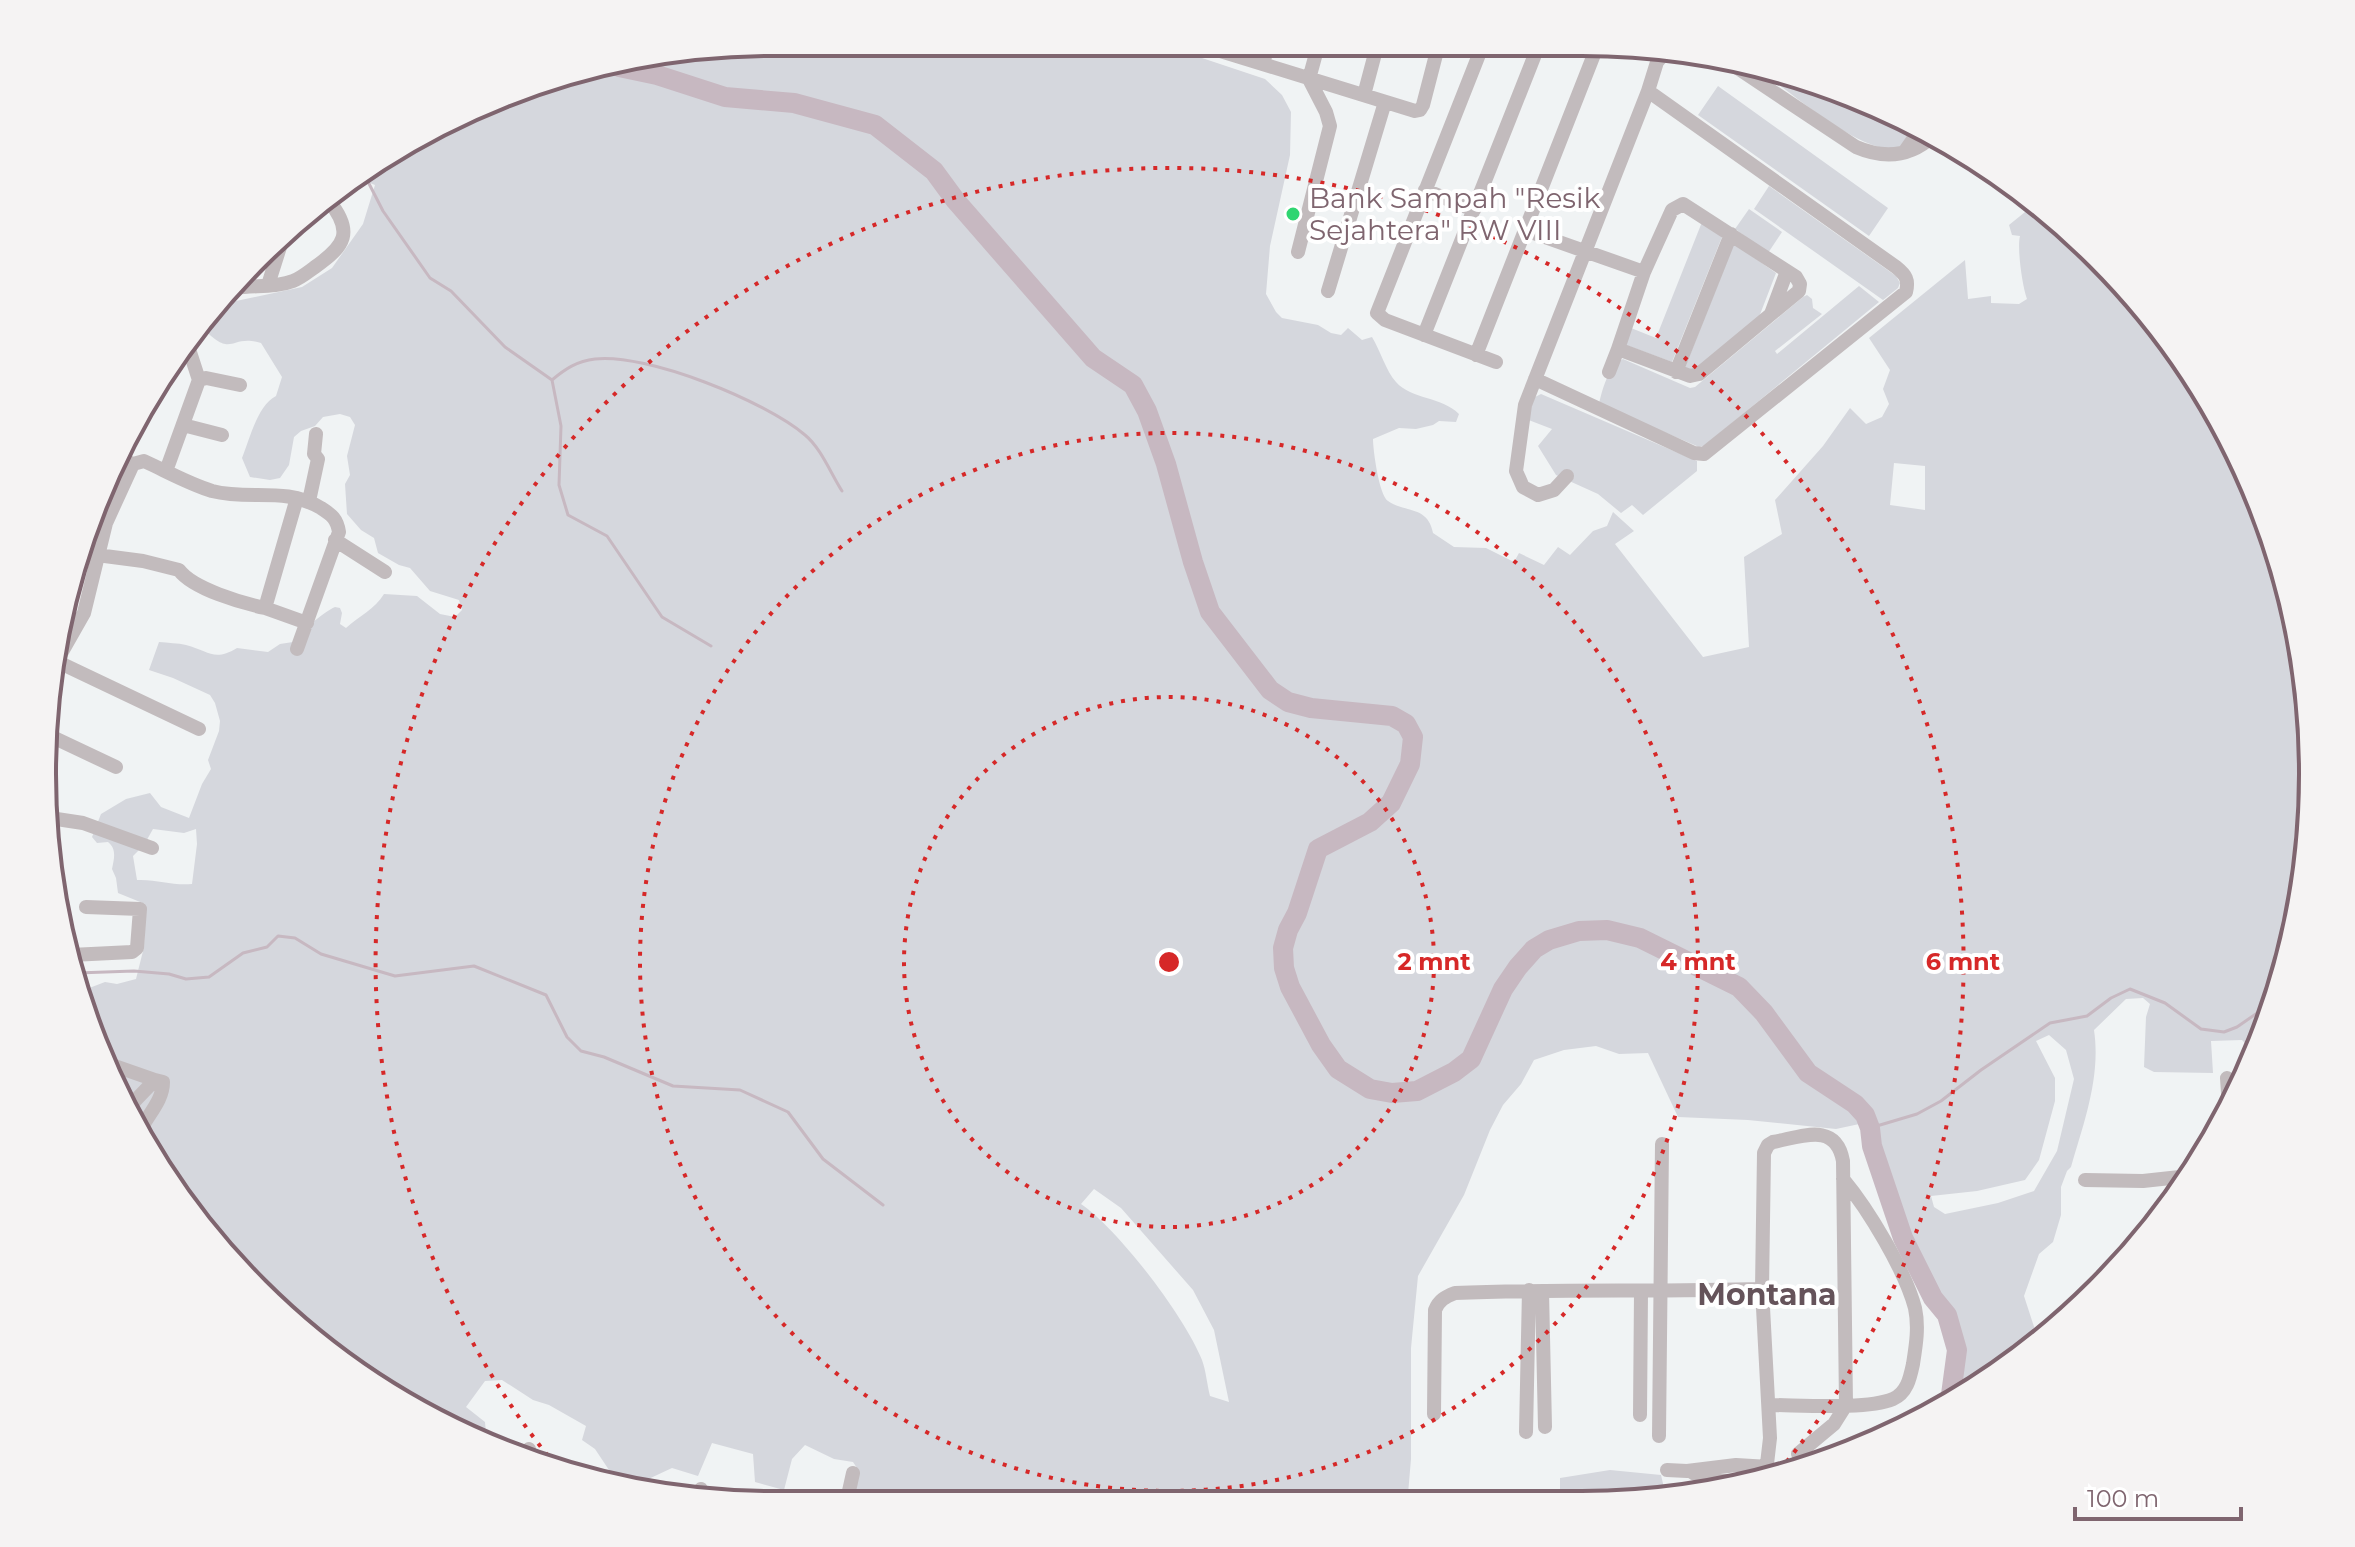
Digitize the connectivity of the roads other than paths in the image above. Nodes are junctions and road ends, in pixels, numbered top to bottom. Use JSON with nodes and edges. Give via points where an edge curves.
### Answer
{"nodes":[{"id":1,"x":1239,"y":56,"type":"edge"},
{"id":2,"x":1265,"y":56,"type":"edge"},
{"id":3,"x":1315,"y":56,"type":"edge"},
{"id":4,"x":1374,"y":56,"type":"edge"},
{"id":5,"x":1435,"y":56,"type":"edge"},
{"id":6,"x":1478,"y":56,"type":"edge"},
{"id":7,"x":1534,"y":56,"type":"edge"},
{"id":8,"x":1591,"y":56,"type":"edge"},
{"id":9,"x":1660,"y":61,"type":"edge"},
{"id":10,"x":1263,"y":64,"type":"junction"},
{"id":11,"x":1750,"y":76,"type":"edge"},
{"id":12,"x":1309,"y":79,"type":"junction"},
{"id":13,"x":1648,"y":91,"type":"junction"},
{"id":14,"x":1364,"y":95,"type":"junction"},
{"id":15,"x":1385,"y":102,"type":"junction"},
{"id":16,"x":1914,"y":138,"type":"edge"},
{"id":17,"x":1924,"y":144,"type":"edge"},
{"id":18,"x":1902,"y":154,"type":"junction"},
{"id":19,"x":1425,"y":190,"type":"junction"},
{"id":20,"x":334,"y":207,"type":"edge"},
{"id":21,"x":1474,"y":210,"type":"junction"},
{"id":22,"x":1525,"y":230,"type":"junction"},
{"id":23,"x":1731,"y":234,"type":"junction"},
{"id":24,"x":1584,"y":250,"type":"junction"},
{"id":25,"x":1298,"y":252,"type":"dead end"},
{"id":26,"x":277,"y":255,"type":"edge"},
{"id":27,"x":1644,"y":272,"type":"junction"},
{"id":28,"x":268,"y":285,"type":"junction"},
{"id":29,"x":246,"y":287,"type":"edge"},
{"id":30,"x":1328,"y":291,"type":"dead end"},
{"id":31,"x":1424,"y":335,"type":"junction"},
{"id":32,"x":1618,"y":349,"type":"junction"},
{"id":33,"x":191,"y":355,"type":"edge"},
{"id":34,"x":1476,"y":355,"type":"junction"},
{"id":35,"x":1496,"y":362,"type":"dead end"},
{"id":36,"x":1609,"y":372,"type":"dead end"},
{"id":37,"x":1676,"y":372,"type":"junction"},
{"id":38,"x":1535,"y":379,"type":"junction"},
{"id":39,"x":199,"y":380,"type":"junction"},
{"id":40,"x":240,"y":385,"type":"dead end"},
{"id":41,"x":183,"y":425,"type":"junction"},
{"id":42,"x":316,"y":434,"type":"dead end"},
{"id":43,"x":222,"y":435,"type":"dead end"},
{"id":44,"x":127,"y":462,"type":"edge"},
{"id":45,"x":133,"y":464,"type":"junction"},
{"id":46,"x":166,"y":471,"type":"junction"},
{"id":47,"x":1567,"y":476,"type":"dead end"},
{"id":48,"x":303,"y":500,"type":"junction"},
{"id":49,"x":335,"y":540,"type":"junction"},
{"id":50,"x":97,"y":555,"type":"junction"},
{"id":51,"x":385,"y":572,"type":"dead end"},
{"id":52,"x":265,"y":608,"type":"junction"},
{"id":53,"x":307,"y":623,"type":"junction"},
{"id":54,"x":69,"y":642,"type":"edge"},
{"id":55,"x":297,"y":649,"type":"dead end"},
{"id":56,"x":65,"y":663,"type":"edge"},
{"id":57,"x":199,"y":729,"type":"dead end"},
{"id":58,"x":57,"y":739,"type":"edge"},
{"id":59,"x":116,"y":767,"type":"dead end"},
{"id":60,"x":58,"y":819,"type":"edge"},
{"id":61,"x":152,"y":848,"type":"dead end"},
{"id":62,"x":86,"y":907,"type":"dead end"},
{"id":63,"x":79,"y":955,"type":"edge"},
{"id":64,"x":120,"y":1068,"type":"edge"},
{"id":65,"x":2227,"y":1078,"type":"dead end"},
{"id":66,"x":155,"y":1080,"type":"junction"},
{"id":67,"x":2227,"y":1085,"type":"edge"},
{"id":68,"x":135,"y":1101,"type":"edge"},
{"id":69,"x":145,"y":1120,"type":"edge"},
{"id":70,"x":1662,"y":1144,"type":"dead end"},
{"id":71,"x":2174,"y":1178,"type":"edge"},
{"id":72,"x":1843,"y":1179,"type":"junction"},
{"id":73,"x":2085,"y":1180,"type":"dead end"},
{"id":74,"x":1762,"y":1289,"type":"junction"},
{"id":75,"x":1535,"y":1290,"type":"junction"},
{"id":76,"x":1641,"y":1292,"type":"junction"},
{"id":77,"x":1661,"y":1292,"type":"junction"},
{"id":78,"x":1769,"y":1405,"type":"junction"},
{"id":79,"x":1846,"y":1405,"type":"junction"},
{"id":80,"x":1434,"y":1414,"type":"dead end"},
{"id":81,"x":1640,"y":1415,"type":"dead end"},
{"id":82,"x":1545,"y":1427,"type":"dead end"},
{"id":83,"x":1526,"y":1432,"type":"dead end"},
{"id":84,"x":1659,"y":1436,"type":"dead end"},
{"id":85,"x":1798,"y":1454,"type":"dead end"},
{"id":86,"x":1770,"y":1466,"type":"edge"},
{"id":87,"x":1667,"y":1470,"type":"dead end"},
{"id":88,"x":1753,"y":1470,"type":"edge"},
{"id":89,"x":1687,"y":1471,"type":"junction"},
{"id":90,"x":853,"y":1473,"type":"dead end"},
{"id":91,"x":1712,"y":1479,"type":"edge"},
{"id":92,"x":849,"y":1491,"type":"edge"}],
"edges":[{"from":1,"to":10,"type":"street"},
{"from":2,"to":10,"type":"street"},
{"from":3,"to":12,"type":"street"},
{"from":4,"to":14,"type":"street"},
{"from":5,"to":15,"type":"street","via":[[1420,110]]},
{"from":6,"to":19,"type":"street"},
{"from":7,"to":21,"type":"street"},
{"from":8,"to":22,"type":"street"},
{"from":9,"to":13,"type":"street"},
{"from":10,"to":12,"type":"street"},
{"from":11,"to":18,"type":"street","via":[[1856,147],[1871,154]]},
{"from":12,"to":14,"type":"street"},
{"from":12,"to":25,"type":"street","via":[[1330,126]]},
{"from":13,"to":24,"type":"street"},
{"from":13,"to":38,"type":"street","via":[[1896,267],[1905,275],[1906,292],[1704,454]]},
{"from":14,"to":15,"type":"street"},
{"from":15,"to":30,"type":"street"},
{"from":16,"to":18,"type":"street"},
{"from":17,"to":18,"type":"street"},
{"from":19,"to":21,"type":"street"},
{"from":19,"to":31,"type":"street","via":[[1377,313]]},
{"from":20,"to":28,"type":"street","via":[[345,228],[337,250],[295,281]]},
{"from":21,"to":31,"type":"street"},
{"from":22,"to":24,"type":"street"},
{"from":22,"to":34,"type":"street"},
{"from":23,"to":27,"type":"street","via":[[1689,205],[1677,206]]},
{"from":23,"to":37,"type":"street"},
{"from":23,"to":37,"type":"street","via":[[1796,277],[1799,291],[1699,374]]},
{"from":24,"to":27,"type":"street"},
{"from":24,"to":38,"type":"street"},
{"from":26,"to":28,"type":"street"},
{"from":27,"to":32,"type":"street"},
{"from":28,"to":29,"type":"street"},
{"from":31,"to":34,"type":"street"},
{"from":32,"to":36,"type":"street"},
{"from":32,"to":37,"type":"street"},
{"from":33,"to":39,"type":"street"},
{"from":34,"to":35,"type":"street"},
{"from":38,"to":47,"type":"street","via":[[1525,405],[1516,471],[1523,487],[1538,495],[1554,490]]},
{"from":39,"to":40,"type":"street"},
{"from":39,"to":41,"type":"street"},
{"from":41,"to":43,"type":"street"},
{"from":41,"to":46,"type":"street"},
{"from":42,"to":48,"type":"street","via":[[318,459]]},
{"from":44,"to":45,"type":"street"},
{"from":45,"to":46,"type":"street","via":[[144,461]]},
{"from":45,"to":50,"type":"street"},
{"from":46,"to":48,"type":"street","via":[[212,490]]},
{"from":48,"to":49,"type":"street","via":[[336,519]]},
{"from":48,"to":52,"type":"street"},
{"from":49,"to":51,"type":"street"},
{"from":49,"to":53,"type":"street"},
{"from":50,"to":52,"type":"street","via":[[179,570],[202,587]]},
{"from":50,"to":54,"type":"street","via":[[84,613]]},
{"from":52,"to":53,"type":"street"},
{"from":53,"to":55,"type":"street"},
{"from":56,"to":57,"type":"street"},
{"from":58,"to":59,"type":"street"},
{"from":60,"to":61,"type":"street"},
{"from":62,"to":63,"type":"street","via":[[140,909],[137,948]]},
{"from":64,"to":66,"type":"street"},
{"from":65,"to":67,"type":"street"},
{"from":66,"to":68,"type":"street"},
{"from":66,"to":69,"type":"street","via":[[163,1082],[163,1094]]},
{"from":70,"to":77,"type":"street"},
{"from":71,"to":73,"type":"street"},
{"from":72,"to":74,"type":"street","via":[[1838,1144],[1826,1136],[1773,1142],[1765,1148]]},
{"from":72,"to":79,"type":"street"},
{"from":72,"to":79,"type":"street","via":[[1901,1274],[1917,1324],[1905,1389],[1893,1399]]},
{"from":74,"to":77,"type":"street"},
{"from":74,"to":78,"type":"street"},
{"from":75,"to":76,"type":"street"},
{"from":75,"to":80,"type":"street","via":[[1455,1293],[1438,1302]]},
{"from":75,"to":82,"type":"street"},
{"from":75,"to":83,"type":"street"},
{"from":76,"to":77,"type":"street"},
{"from":76,"to":81,"type":"street"},
{"from":77,"to":84,"type":"street"},
{"from":78,"to":79,"type":"street"},
{"from":78,"to":86,"type":"street"},
{"from":79,"to":85,"type":"street","via":[[1834,1424]]},
{"from":87,"to":89,"type":"street"},
{"from":88,"to":89,"type":"street","via":[[1736,1465]]},
{"from":89,"to":91,"type":"street"},
{"from":90,"to":92,"type":"street"}]}
